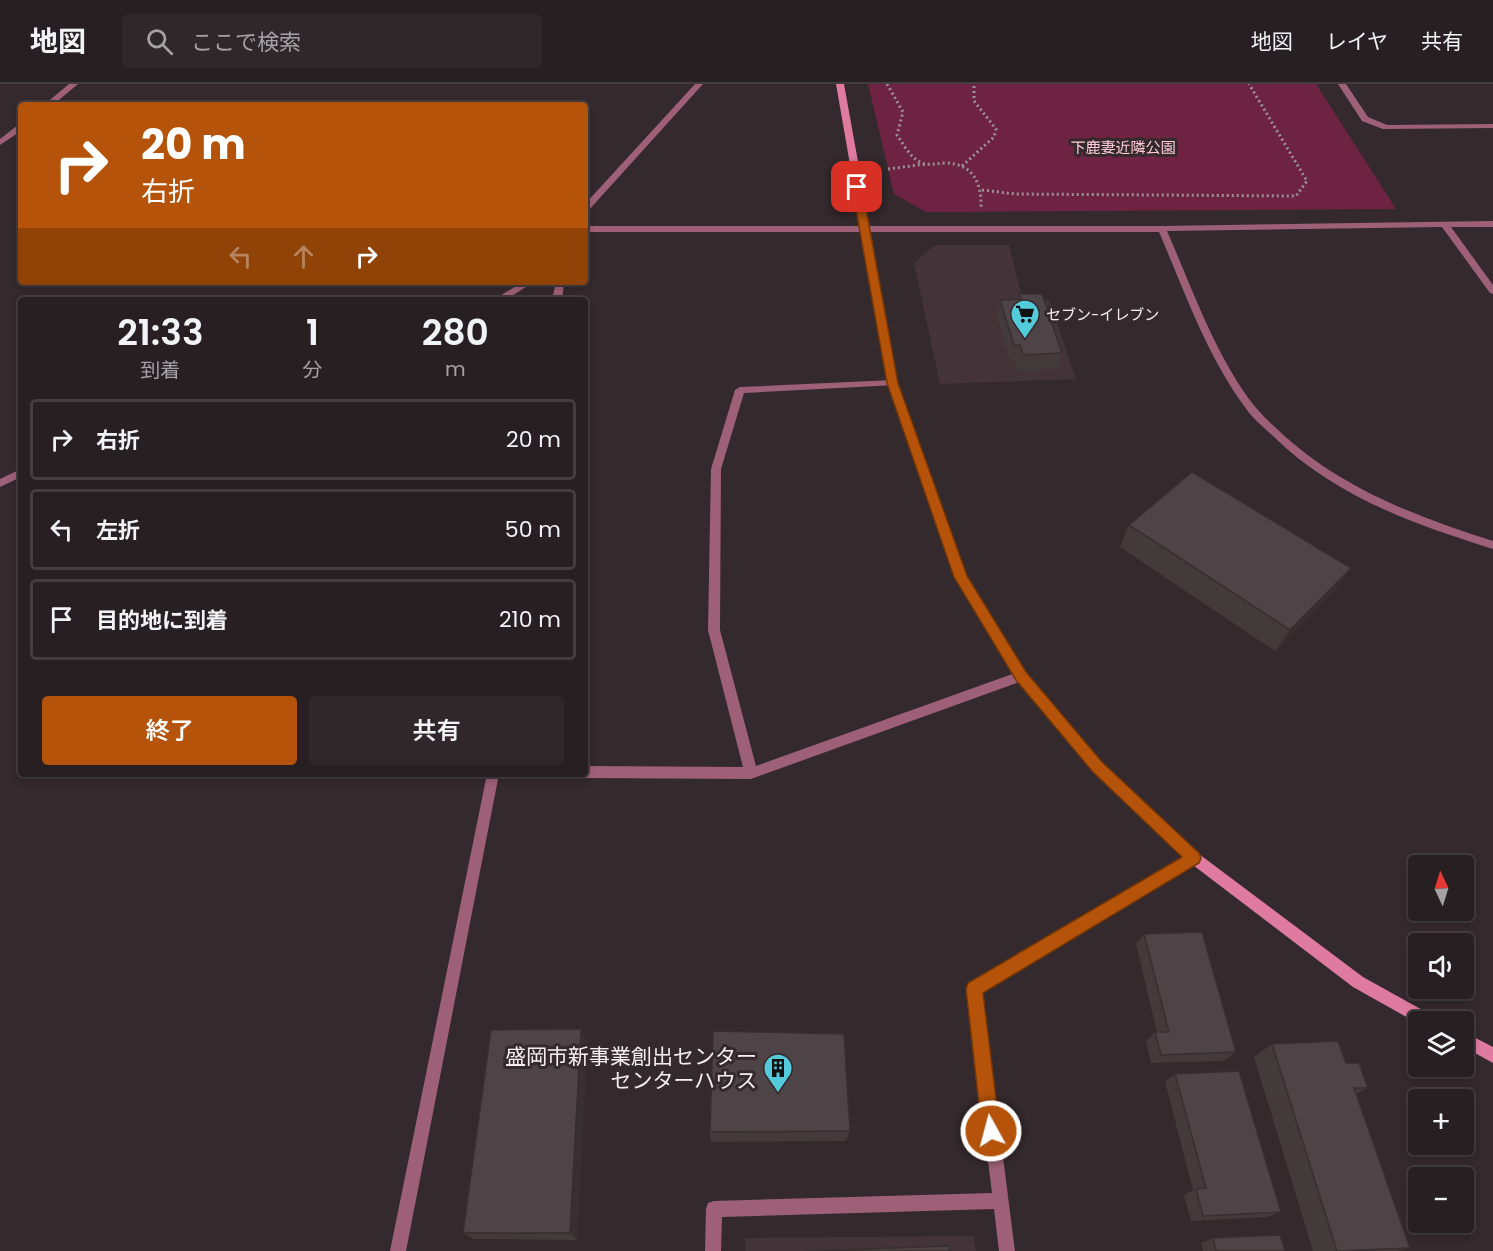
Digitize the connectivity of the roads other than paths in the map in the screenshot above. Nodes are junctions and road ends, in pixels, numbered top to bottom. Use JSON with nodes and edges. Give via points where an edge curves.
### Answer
{"nodes":[{"id":1,"x":74,"y":84,"type":"edge"},
{"id":2,"x":699,"y":84,"type":"edge"},
{"id":3,"x":840,"y":84,"type":"edge"},
{"id":4,"x":1342,"y":84,"type":"edge"},
{"id":5,"x":52,"y":102,"type":"edge"},
{"id":6,"x":1493,"y":126,"type":"edge"},
{"id":7,"x":18,"y":129,"type":"edge"},
{"id":8,"x":0,"y":143,"type":"edge"},
{"id":9,"x":588,"y":206,"type":"edge"},
{"id":10,"x":1493,"y":224,"type":"edge"},
{"id":11,"x":1446,"y":225,"type":"junction"},
{"id":12,"x":588,"y":229,"type":"edge"},
{"id":13,"x":864,"y":229,"type":"junction"},
{"id":14,"x":1162,"y":229,"type":"junction"},
{"id":15,"x":525,"y":285,"type":"edge"},
{"id":16,"x":1493,"y":291,"type":"edge"},
{"id":17,"x":503,"y":297,"type":"edge"},
{"id":18,"x":893,"y":383,"type":"junction"},
{"id":19,"x":18,"y":474,"type":"edge"},
{"id":20,"x":0,"y":483,"type":"edge"},
{"id":21,"x":1493,"y":545,"type":"edge"},
{"id":22,"x":1021,"y":676,"type":"junction"},
{"id":23,"x":588,"y":772,"type":"edge"},
{"id":24,"x":751,"y":773,"type":"junction"},
{"id":25,"x":492,"y":777,"type":"edge"},
{"id":26,"x":1194,"y":858,"type":"junction"},
{"id":27,"x":1410,"y":1011,"type":"edge"},
{"id":28,"x":1474,"y":1045,"type":"edge"},
{"id":29,"x":1493,"y":1055,"type":"edge"},
{"id":30,"x":1000,"y":1201,"type":"junction"},
{"id":31,"x":398,"y":1251,"type":"edge"},
{"id":32,"x":713,"y":1251,"type":"edge"},
{"id":33,"x":1006,"y":1251,"type":"edge"}],
"edges":[{"from":1,"to":5,"type":"street"},
{"from":2,"to":9,"type":"street"},
{"from":3,"to":13,"type":"street"},
{"from":4,"to":6,"type":"street","via":[[1365,119],[1386,127]]},
{"from":7,"to":8,"type":"street"},
{"from":10,"to":11,"type":"street"},
{"from":11,"to":14,"type":"street"},
{"from":11,"to":16,"type":"street"},
{"from":12,"to":13,"type":"street"},
{"from":13,"to":14,"type":"street"},
{"from":13,"to":18,"type":"street"},
{"from":14,"to":21,"type":"street","via":[[1218,354],[1244,399],[1290,450],[1342,486],[1424,524]]},
{"from":15,"to":17,"type":"street"},
{"from":18,"to":22,"type":"street","via":[[961,577]]},
{"from":18,"to":24,"type":"street","via":[[740,390],[716,469],[714,630]]},
{"from":19,"to":20,"type":"street"},
{"from":22,"to":24,"type":"street"},
{"from":22,"to":26,"type":"street","via":[[1097,766]]},
{"from":23,"to":24,"type":"street"},
{"from":25,"to":31,"type":"street"},
{"from":26,"to":27,"type":"street","via":[[1358,982]]},
{"from":26,"to":30,"type":"street","via":[[974,989]]},
{"from":28,"to":29,"type":"street"},
{"from":30,"to":32,"type":"street","via":[[714,1209]]},
{"from":30,"to":33,"type":"street"}]}
